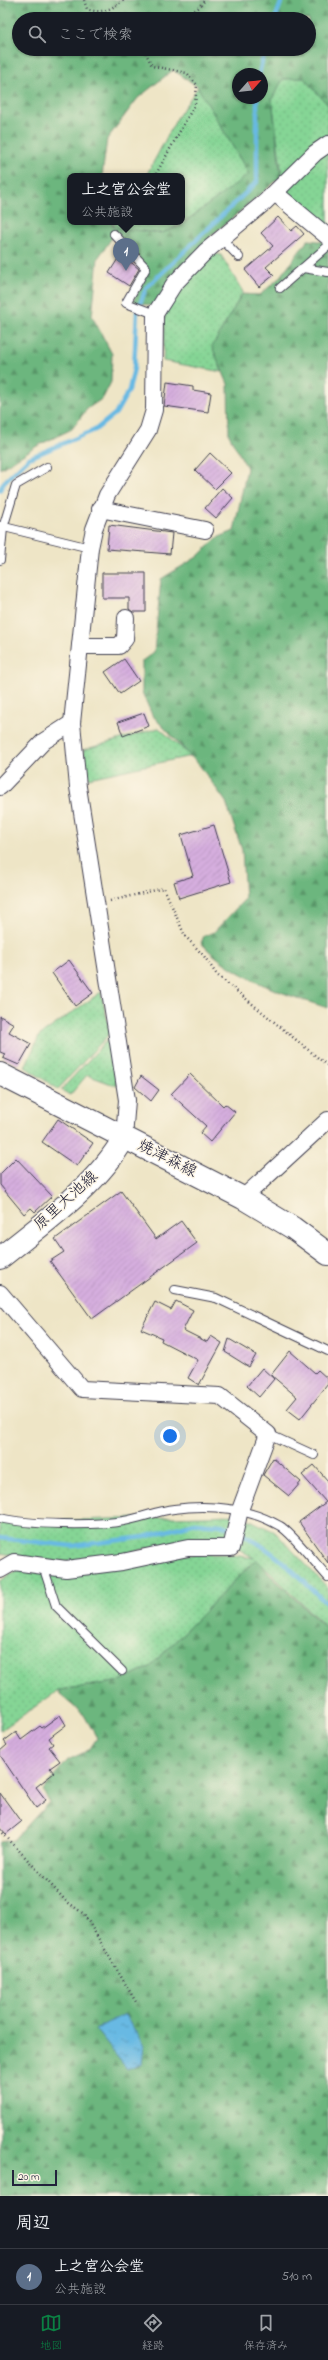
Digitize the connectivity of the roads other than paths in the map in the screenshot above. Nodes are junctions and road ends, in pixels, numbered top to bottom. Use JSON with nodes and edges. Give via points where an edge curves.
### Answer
{"nodes":[{"id":1,"x":324,"y":149,"type":"edge"},
{"id":2,"x":275,"y":192,"type":"junction"},
{"id":3,"x":114,"y":234,"type":"dead end"},
{"id":4,"x":328,"y":237,"type":"edge"},
{"id":5,"x":221,"y":238,"type":"junction"},
{"id":6,"x":328,"y":246,"type":"edge"},
{"id":7,"x":239,"y":258,"type":"dead end"},
{"id":8,"x":303,"y":268,"type":"junction"},
{"id":9,"x":328,"y":272,"type":"edge"},
{"id":10,"x":280,"y":288,"type":"dead end"},
{"id":11,"x":150,"y":311,"type":"junction"},
{"id":12,"x":47,"y":467,"type":"dead end"},
{"id":13,"x":100,"y":509,"type":"junction"},
{"id":14,"x":1,"y":527,"type":"edge"},
{"id":15,"x":205,"y":530,"type":"dead end"},
{"id":16,"x":90,"y":548,"type":"junction"},
{"id":17,"x":0,"y":560,"type":"edge"},
{"id":18,"x":126,"y":618,"type":"dead end"},
{"id":19,"x":80,"y":646,"type":"junction"},
{"id":20,"x":72,"y":723,"type":"junction"},
{"id":21,"x":0,"y":787,"type":"edge"},
{"id":22,"x":0,"y":1074,"type":"edge"},
{"id":23,"x":328,"y":1120,"type":"edge"},
{"id":24,"x":124,"y":1138,"type":"junction"},
{"id":25,"x":242,"y":1198,"type":"junction"},
{"id":26,"x":328,"y":1254,"type":"edge"},
{"id":27,"x":0,"y":1258,"type":"edge"},
{"id":28,"x":175,"y":1290,"type":"dead end"},
{"id":29,"x":0,"y":1293,"type":"edge"},
{"id":30,"x":328,"y":1351,"type":"edge"},
{"id":31,"x":268,"y":1434,"type":"junction"},
{"id":32,"x":314,"y":1455,"type":"dead end"},
{"id":33,"x":240,"y":1510,"type":"junction"},
{"id":34,"x":0,"y":1518,"type":"edge"},
{"id":35,"x":7,"y":1560,"type":"edge"},
{"id":36,"x":43,"y":1566,"type":"junction"},
{"id":37,"x":0,"y":1570,"type":"edge"},
{"id":38,"x":328,"y":1576,"type":"edge"},
{"id":39,"x":122,"y":1671,"type":"dead end"}],
"edges":[{"from":1,"to":2,"type":"street"},
{"from":2,"to":4,"type":"street"},
{"from":2,"to":5,"type":"street"},
{"from":3,"to":11,"type":"lane","via":[[146,268],[126,303]]},
{"from":5,"to":7,"type":"lane"},
{"from":5,"to":11,"type":"street"},
{"from":6,"to":8,"type":"lane"},
{"from":8,"to":9,"type":"lane"},
{"from":8,"to":10,"type":"lane"},
{"from":11,"to":13,"type":"street","via":[[154,410],[148,430],[117,477]]},
{"from":12,"to":14,"type":"lane","via":[[16,485]]},
{"from":13,"to":15,"type":"street"},
{"from":13,"to":16,"type":"street"},
{"from":14,"to":16,"type":"lane"},
{"from":14,"to":17,"type":"lane"},
{"from":16,"to":19,"type":"street"},
{"from":18,"to":19,"type":"street","via":[[125,639],[120,646]]},
{"from":19,"to":20,"type":"street"},
{"from":20,"to":21,"type":"street","via":[[44,741]]},
{"from":20,"to":24,"type":"street","via":[[78,787],[127,1100]]},
{"from":22,"to":24,"type":"main road","name":"焼津森線"},
{"from":23,"to":25,"type":"street"},
{"from":24,"to":25,"type":"main road","name":"焼津森線"},
{"from":24,"to":27,"type":"main road","name":"原里大池線","via":[[104,1167],[55,1214]]},
{"from":25,"to":26,"type":"main road","name":"焼津森線","via":[[293,1228]]},
{"from":28,"to":30,"type":"lane","via":[[216,1298]]},
{"from":29,"to":31,"type":"street","via":[[82,1389],[220,1396]]},
{"from":31,"to":32,"type":"lane"},
{"from":31,"to":33,"type":"street"},
{"from":33,"to":34,"type":"lane","via":[[220,1507],[174,1509],[123,1521],[84,1523],[15,1522]]},
{"from":33,"to":36,"type":"street","via":[[231,1548],[188,1548],[122,1562],[66,1569]]},
{"from":33,"to":38,"type":"lane","via":[[281,1526]]},
{"from":35,"to":36,"type":"street"},
{"from":35,"to":37,"type":"street"},
{"from":36,"to":39,"type":"lane","via":[[56,1606]]}]}
